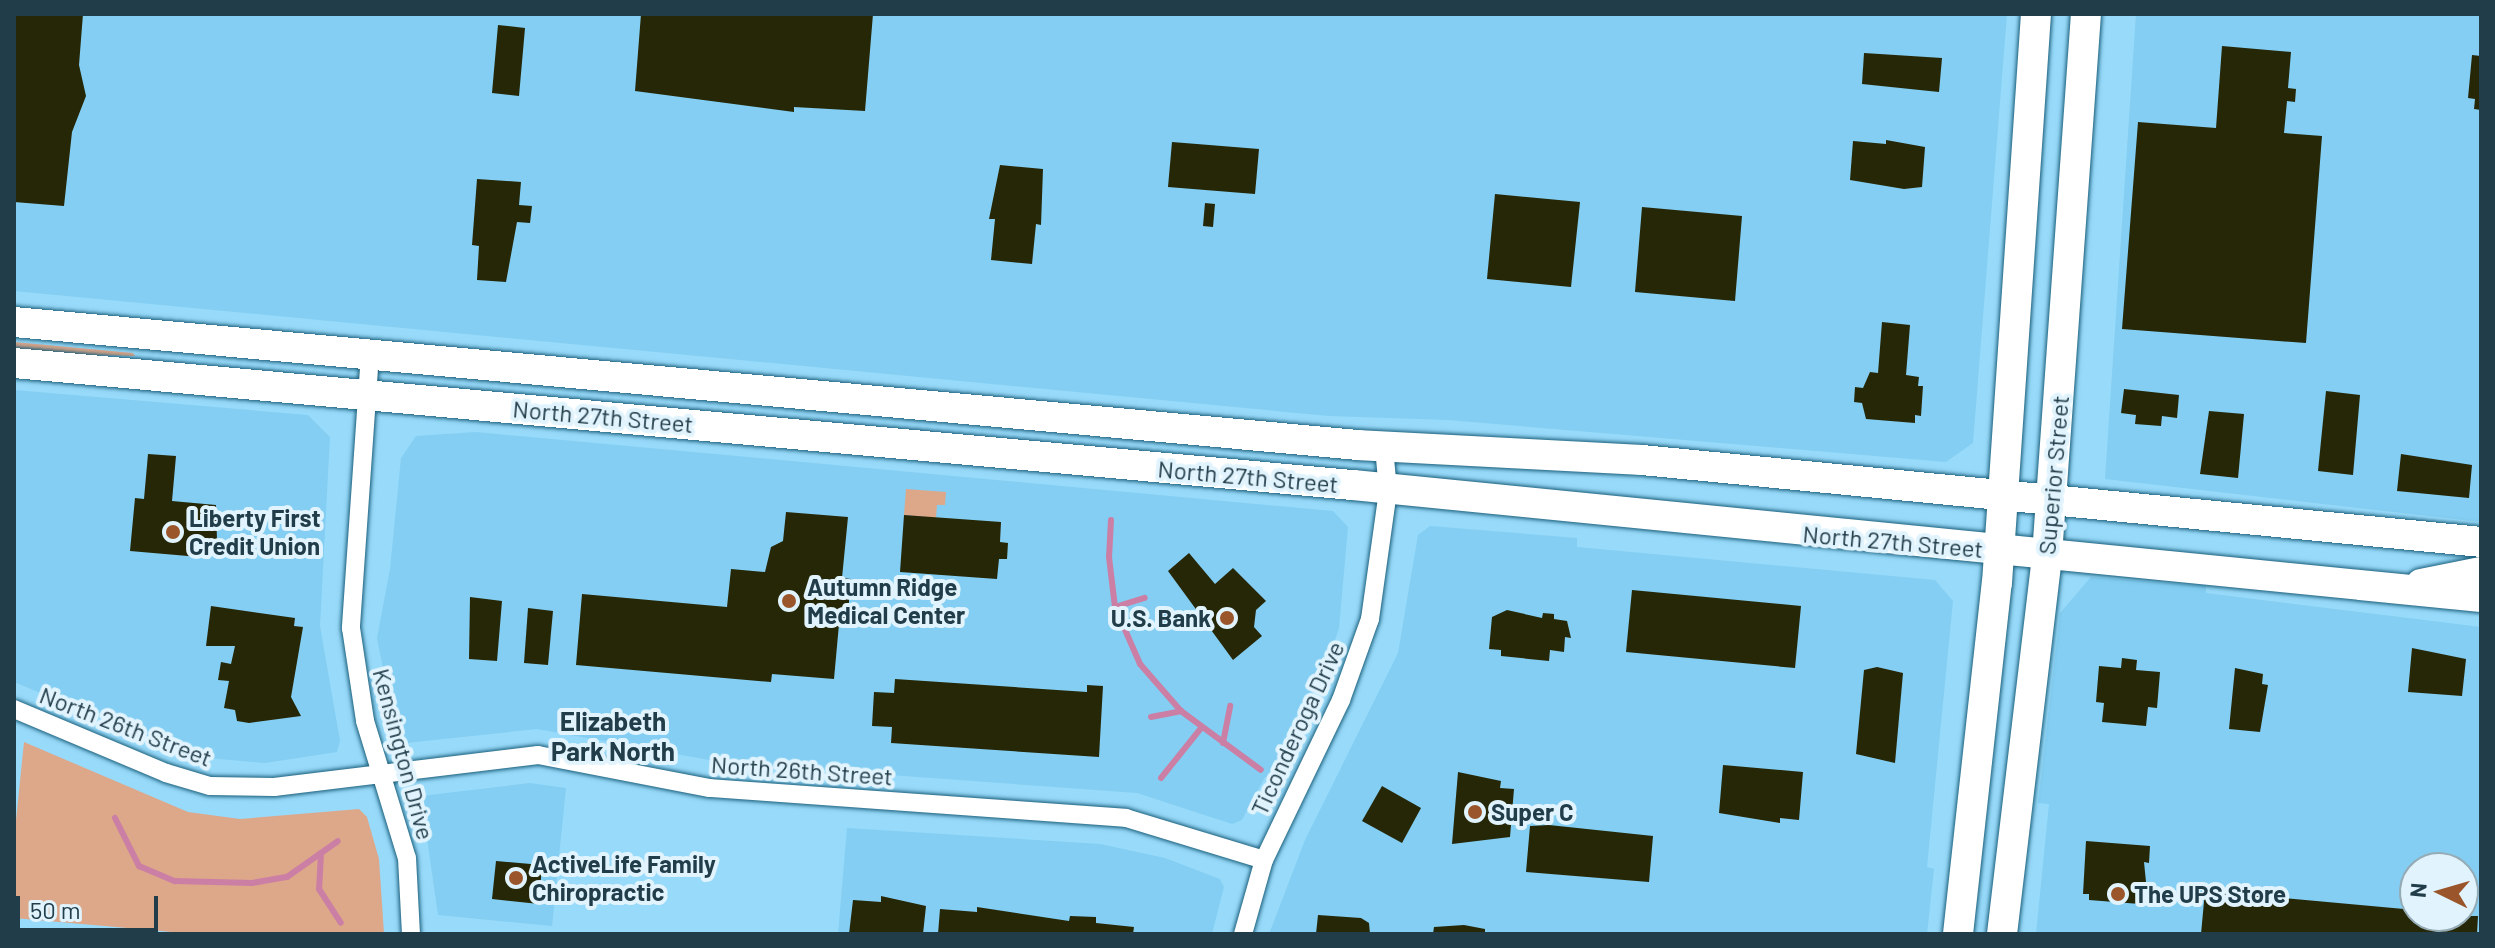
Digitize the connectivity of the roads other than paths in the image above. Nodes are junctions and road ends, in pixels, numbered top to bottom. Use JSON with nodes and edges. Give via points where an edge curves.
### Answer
{"nodes":[{"id":1,"x":2036,"y":14,"type":"edge"},
{"id":2,"x":2086,"y":14,"type":"edge"},
{"id":3,"x":14,"y":322,"type":"edge"},
{"id":4,"x":381,"y":355,"type":"junction"},
{"id":5,"x":14,"y":363,"type":"edge"},
{"id":6,"x":370,"y":395,"type":"junction"},
{"id":7,"x":1395,"y":448,"type":"junction"},
{"id":8,"x":1388,"y":491,"type":"junction"},
{"id":9,"x":2003,"y":496,"type":"junction"},
{"id":10,"x":2051,"y":501,"type":"junction"},
{"id":11,"x":2481,"y":542,"type":"edge"},
{"id":12,"x":2000,"y":551,"type":"junction"},
{"id":13,"x":2047,"y":555,"type":"junction"},
{"id":14,"x":2481,"y":572,"type":"edge"},
{"id":15,"x":2404,"y":588,"type":"junction"},
{"id":16,"x":2481,"y":597,"type":"edge"},
{"id":17,"x":14,"y":709,"type":"edge"},
{"id":18,"x":381,"y":776,"type":"junction"},
{"id":19,"x":1264,"y":860,"type":"junction"},
{"id":20,"x":411,"y":934,"type":"edge"},
{"id":21,"x":1243,"y":934,"type":"edge"},
{"id":22,"x":1958,"y":934,"type":"edge"},
{"id":23,"x":2002,"y":934,"type":"edge"}],
"edges":[{"from":1,"to":9,"type":"main road","name":"Superior Street"},
{"from":2,"to":10,"type":"main road","name":"Superior Street"},
{"from":3,"to":4,"type":"main road","name":"North 27th Street"},
{"from":4,"to":6,"type":"street","name":"Kensington Drive"},
{"from":4,"to":7,"type":"main road","name":"North 27th Street"},
{"from":5,"to":6,"type":"main road","name":"North 27th Street"},
{"from":6,"to":8,"type":"main road","name":"North 27th Street"},
{"from":6,"to":18,"type":"street","name":"Kensington Drive","via":[[351,628],[360,695]]},
{"from":7,"to":8,"type":"street","name":"Ticonderoga Drive"},
{"from":7,"to":9,"type":"main road","name":"North 27th Street","via":[[1621,458]]},
{"from":8,"to":12,"type":"main road","name":"North 27th Street"},
{"from":8,"to":19,"type":"street","name":"Ticonderoga Drive","via":[[1379,571],[1363,642],[1337,709]]},
{"from":9,"to":10,"type":"main road","name":"North 27th Street"},
{"from":9,"to":12,"type":"main road","name":"Superior Street"},
{"from":10,"to":11,"type":"main road","name":"North 27th Street"},
{"from":10,"to":13,"type":"main road","name":"Superior Street"},
{"from":12,"to":13,"type":"main road","name":"North 27th Street"},
{"from":12,"to":22,"type":"main road","name":"Superior Street"},
{"from":13,"to":15,"type":"main road","name":"North 27th Street"},
{"from":13,"to":23,"type":"main road","name":"Superior Street"},
{"from":14,"to":15,"type":"main road"},
{"from":15,"to":16,"type":"main road","name":"North 27th Street"},
{"from":17,"to":18,"type":"street","name":"North 26th Street","via":[[210,786],[255,788]]},
{"from":18,"to":19,"type":"street","name":"North 26th Street","via":[[483,758],[553,757],[710,788],[1126,818]]},
{"from":18,"to":20,"type":"street","name":"Kensington Drive","via":[[409,868]]},
{"from":19,"to":21,"type":"street","name":"Ticonderoga Drive"}]}
